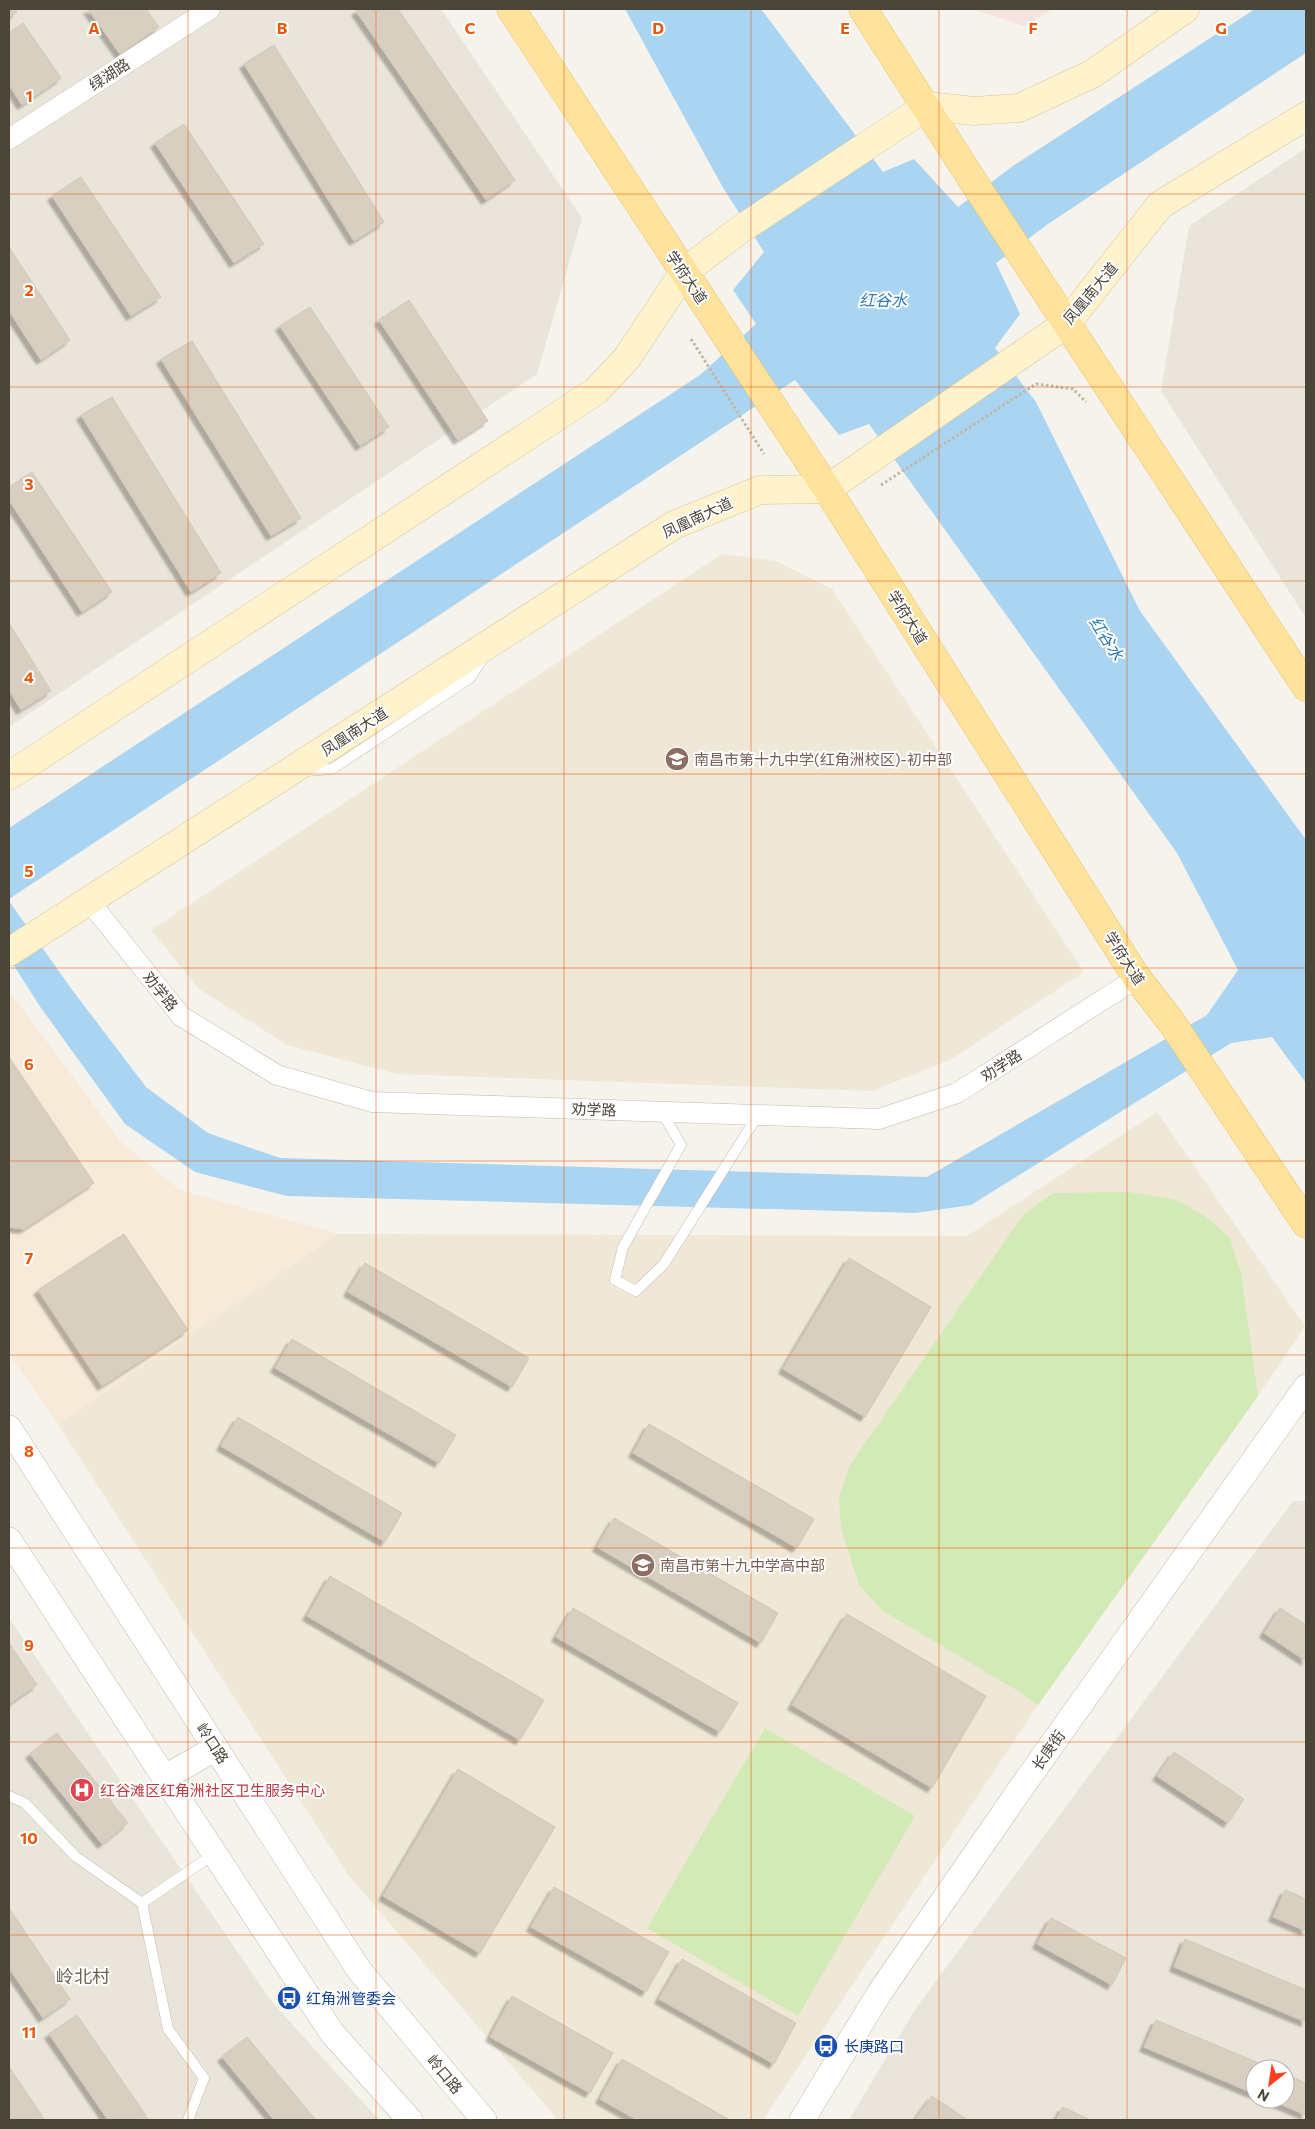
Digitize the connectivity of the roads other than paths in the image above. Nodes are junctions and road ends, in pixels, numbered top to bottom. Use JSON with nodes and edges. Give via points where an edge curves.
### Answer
{"nodes":[{"id":1,"x":210,"y":9,"type":"edge"},
{"id":2,"x":511,"y":9,"type":"edge"},
{"id":3,"x":863,"y":9,"type":"edge"},
{"id":4,"x":1185,"y":9,"type":"edge"},
{"id":5,"x":926,"y":106,"type":"junction"},
{"id":6,"x":1306,"y":116,"type":"edge"},
{"id":7,"x":9,"y":139,"type":"edge"},
{"id":8,"x":684,"y":272,"type":"junction"},
{"id":9,"x":1066,"y":324,"type":"junction"},
{"id":10,"x":827,"y":488,"type":"junction"},
{"id":11,"x":1306,"y":687,"type":"edge"},
{"id":12,"x":9,"y":776,"type":"edge"},
{"id":13,"x":89,"y":901,"type":"junction"},
{"id":14,"x":9,"y":952,"type":"edge"},
{"id":15,"x":1137,"y":978,"type":"junction"},
{"id":16,"x":662,"y":1112,"type":"junction"},
{"id":17,"x":753,"y":1121,"type":"junction"},
{"id":18,"x":1306,"y":1224,"type":"edge"},
{"id":19,"x":1306,"y":1388,"type":"edge"},
{"id":20,"x":9,"y":1428,"type":"edge"},
{"id":21,"x":9,"y":1540,"type":"edge"},
{"id":22,"x":216,"y":1748,"type":"junction"},
{"id":23,"x":164,"y":1778,"type":"junction"},
{"id":24,"x":9,"y":1796,"type":"edge"},
{"id":25,"x":214,"y":1854,"type":"junction"},
{"id":26,"x":142,"y":1903,"type":"junction"},
{"id":27,"x":188,"y":2120,"type":"edge"},
{"id":28,"x":410,"y":2120,"type":"edge"},
{"id":29,"x":484,"y":2120,"type":"edge"},
{"id":30,"x":802,"y":2120,"type":"edge"}],
"edges":[{"from":1,"to":7,"type":"street","name":"绿湖路"},
{"from":2,"to":8,"type":"main road","name":"学府大道"},
{"from":3,"to":5,"type":"main road"},
{"from":4,"to":5,"type":"main road","via":[[1092,74],[1019,108],[974,111]]},
{"from":5,"to":8,"type":"main road","via":[[742,229]]},
{"from":5,"to":9,"type":"main road"},
{"from":6,"to":9,"type":"main road","name":"凤凰南大道","via":[[1160,204]]},
{"from":8,"to":10,"type":"main road","name":"学府大道"},
{"from":8,"to":12,"type":"main road","via":[[627,358],[596,391]]},
{"from":9,"to":10,"type":"main road","name":"凤凰南大道"},
{"from":9,"to":11,"type":"main road"},
{"from":10,"to":13,"type":"main road","name":"凤凰南大道","via":[[760,490],[674,524]]},
{"from":10,"to":15,"type":"main road","name":"学府大道"},
{"from":13,"to":14,"type":"main road","name":"凤凰南大道"},
{"from":13,"to":16,"type":"street","name":"劝学路","via":[[181,1016],[277,1075],[372,1102]]},
{"from":15,"to":17,"type":"street","name":"劝学路","via":[[957,1093],[878,1119]]},
{"from":15,"to":18,"type":"main road","name":"学府大道","via":[[1172,1023]]},
{"from":16,"to":17,"type":"street","name":"劝学路"},
{"from":16,"to":17,"type":"lane","via":[[681,1145],[623,1247],[615,1280],[636,1291],[664,1264]]},
{"from":19,"to":30,"type":"street","name":"长庚街","via":[[880,1992]]},
{"from":20,"to":22,"type":"street","name":"岭口路"},
{"from":21,"to":23,"type":"street"},
{"from":22,"to":23,"type":"street"},
{"from":22,"to":29,"type":"street","name":"岭口路","via":[[359,1970]]},
{"from":23,"to":25,"type":"street"},
{"from":24,"to":26,"type":"lane","via":[[25,1803],[75,1856]]},
{"from":25,"to":26,"type":"lane"},
{"from":25,"to":28,"type":"street","via":[[332,2033]]},
{"from":26,"to":27,"type":"lane","via":[[168,2029],[204,2078]]}]}
